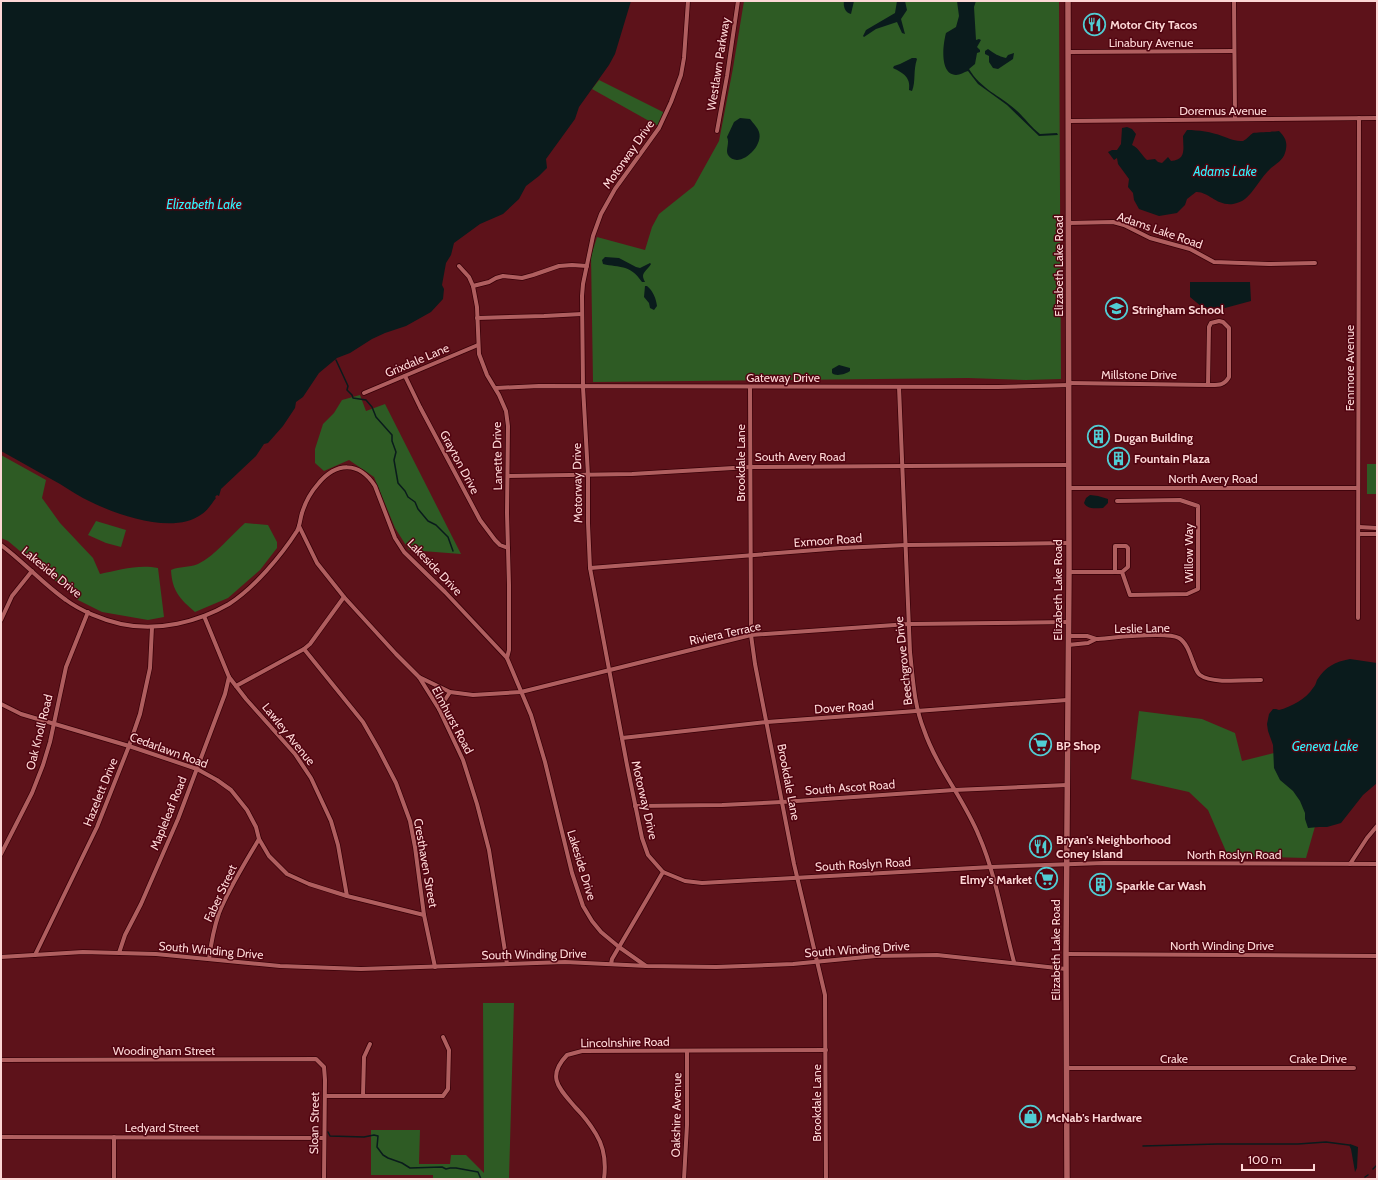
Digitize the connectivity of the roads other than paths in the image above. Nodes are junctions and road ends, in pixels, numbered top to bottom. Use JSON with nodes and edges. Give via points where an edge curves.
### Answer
{"nodes":[{"id":1,"x":688,"y":1,"type":"edge"},
{"id":2,"x":738,"y":1,"type":"edge"},
{"id":3,"x":1068,"y":1,"type":"edge"},
{"id":4,"x":1234,"y":1,"type":"edge"},
{"id":5,"x":1234,"y":50,"type":"junction"},
{"id":6,"x":1069,"y":52,"type":"junction"},
{"id":7,"x":1359,"y":118,"type":"junction"},
{"id":8,"x":1377,"y":118,"type":"edge"},
{"id":9,"x":1069,"y":120,"type":"junction"},
{"id":10,"x":1235,"y":120,"type":"junction"},
{"id":11,"x":717,"y":131,"type":"dead end"},
{"id":12,"x":1069,"y":223,"type":"junction"},
{"id":13,"x":1315,"y":263,"type":"dead end"},
{"id":14,"x":459,"y":266,"type":"dead end"},
{"id":15,"x":587,"y":266,"type":"junction"},
{"id":16,"x":473,"y":286,"type":"junction"},
{"id":17,"x":582,"y":314,"type":"junction"},
{"id":18,"x":477,"y":318,"type":"junction"},
{"id":19,"x":478,"y":345,"type":"junction"},
{"id":20,"x":405,"y":376,"type":"junction"},
{"id":21,"x":1069,"y":384,"type":"junction"},
{"id":22,"x":1208,"y":384,"type":"junction"},
{"id":23,"x":583,"y":387,"type":"junction"},
{"id":24,"x":750,"y":387,"type":"junction"},
{"id":25,"x":899,"y":387,"type":"junction"},
{"id":26,"x":496,"y":388,"type":"junction"},
{"id":27,"x":364,"y":393,"type":"dead end"},
{"id":28,"x":1069,"y":465,"type":"junction"},
{"id":29,"x":902,"y":466,"type":"junction"},
{"id":30,"x":750,"y":467,"type":"junction"},
{"id":31,"x":588,"y":475,"type":"junction"},
{"id":32,"x":508,"y":476,"type":"junction"},
{"id":33,"x":1068,"y":488,"type":"junction"},
{"id":34,"x":1358,"y":488,"type":"junction"},
{"id":35,"x":1117,"y":501,"type":"dead end"},
{"id":36,"x":299,"y":525,"type":"junction"},
{"id":37,"x":1358,"y":527,"type":"junction"},
{"id":38,"x":1377,"y":528,"type":"edge"},
{"id":39,"x":1359,"y":534,"type":"junction"},
{"id":40,"x":1377,"y":534,"type":"edge"},
{"id":41,"x":1069,"y":543,"type":"junction"},
{"id":42,"x":1,"y":545,"type":"edge"},
{"id":43,"x":906,"y":545,"type":"junction"},
{"id":44,"x":508,"y":548,"type":"junction"},
{"id":45,"x":750,"y":556,"type":"junction"},
{"id":46,"x":590,"y":568,"type":"junction"},
{"id":47,"x":32,"y":571,"type":"junction"},
{"id":48,"x":1069,"y":572,"type":"junction"},
{"id":49,"x":1115,"y":572,"type":"junction"},
{"id":50,"x":1122,"y":572,"type":"junction"},
{"id":51,"x":344,"y":597,"type":"junction"},
{"id":52,"x":88,"y":612,"type":"junction"},
{"id":53,"x":204,"y":616,"type":"junction"},
{"id":54,"x":1358,"y":618,"type":"dead end"},
{"id":55,"x":1,"y":620,"type":"edge"},
{"id":56,"x":1068,"y":622,"type":"junction"},
{"id":57,"x":909,"y":624,"type":"junction"},
{"id":58,"x":152,"y":627,"type":"junction"},
{"id":59,"x":751,"y":635,"type":"junction"},
{"id":60,"x":1068,"y":636,"type":"junction"},
{"id":61,"x":1096,"y":639,"type":"junction"},
{"id":62,"x":1068,"y":645,"type":"junction"},
{"id":63,"x":304,"y":649,"type":"junction"},
{"id":64,"x":507,"y":658,"type":"junction"},
{"id":65,"x":609,"y":671,"type":"junction"},
{"id":66,"x":229,"y":677,"type":"junction"},
{"id":67,"x":419,"y":677,"type":"junction"},
{"id":68,"x":1261,"y":680,"type":"dead end"},
{"id":69,"x":236,"y":686,"type":"junction"},
{"id":70,"x":450,"y":692,"type":"junction"},
{"id":71,"x":521,"y":692,"type":"junction"},
{"id":72,"x":1067,"y":700,"type":"junction"},
{"id":73,"x":1,"y":704,"type":"edge"},
{"id":74,"x":438,"y":709,"type":"junction"},
{"id":75,"x":918,"y":712,"type":"junction"},
{"id":76,"x":767,"y":722,"type":"junction"},
{"id":77,"x":53,"y":724,"type":"junction"},
{"id":78,"x":622,"y":738,"type":"junction"},
{"id":79,"x":129,"y":746,"type":"junction"},
{"id":80,"x":197,"y":769,"type":"junction"},
{"id":81,"x":1067,"y":785,"type":"junction"},
{"id":82,"x":954,"y":790,"type":"junction"},
{"id":83,"x":782,"y":802,"type":"junction"},
{"id":84,"x":635,"y":806,"type":"junction"},
{"id":85,"x":1377,"y":826,"type":"edge"},
{"id":86,"x":259,"y":839,"type":"junction"},
{"id":87,"x":1,"y":854,"type":"edge"},
{"id":88,"x":1066,"y":864,"type":"junction"},
{"id":89,"x":1350,"y":864,"type":"junction"},
{"id":90,"x":1377,"y":864,"type":"edge"},
{"id":91,"x":991,"y":867,"type":"junction"},
{"id":92,"x":663,"y":872,"type":"junction"},
{"id":93,"x":797,"y":878,"type":"junction"},
{"id":94,"x":347,"y":896,"type":"junction"},
{"id":95,"x":424,"y":915,"type":"junction"},
{"id":96,"x":619,"y":947,"type":"junction"},
{"id":97,"x":119,"y":953,"type":"junction"},
{"id":98,"x":1066,"y":954,"type":"junction"},
{"id":99,"x":35,"y":955,"type":"junction"},
{"id":100,"x":1377,"y":956,"type":"edge"},
{"id":101,"x":1,"y":957,"type":"edge"},
{"id":102,"x":209,"y":959,"type":"junction"},
{"id":103,"x":817,"y":961,"type":"junction"},
{"id":104,"x":1014,"y":962,"type":"junction"},
{"id":105,"x":507,"y":964,"type":"junction"},
{"id":106,"x":611,"y":964,"type":"junction"},
{"id":107,"x":647,"y":966,"type":"junction"},
{"id":108,"x":435,"y":967,"type":"junction"},
{"id":109,"x":1066,"y":968,"type":"junction"},
{"id":110,"x":443,"y":1037,"type":"dead end"},
{"id":111,"x":370,"y":1044,"type":"dead end"},
{"id":112,"x":826,"y":1050,"type":"junction"},
{"id":113,"x":687,"y":1051,"type":"junction"},
{"id":114,"x":1,"y":1060,"type":"edge"},
{"id":115,"x":324,"y":1067,"type":"joint"},
{"id":116,"x":1066,"y":1068,"type":"junction"},
{"id":117,"x":1282,"y":1068,"type":"joint"},
{"id":118,"x":1354,"y":1068,"type":"dead end"},
{"id":119,"x":324,"y":1096,"type":"junction"},
{"id":120,"x":364,"y":1096,"type":"junction"},
{"id":121,"x":1,"y":1137,"type":"edge"},
{"id":122,"x":114,"y":1137,"type":"junction"},
{"id":123,"x":324,"y":1138,"type":"junction"},
{"id":124,"x":114,"y":1179,"type":"edge"},
{"id":125,"x":324,"y":1179,"type":"edge"},
{"id":126,"x":604,"y":1179,"type":"edge"},
{"id":127,"x":684,"y":1179,"type":"edge"},
{"id":128,"x":826,"y":1179,"type":"edge"},
{"id":129,"x":1067,"y":1179,"type":"edge"}],
"edges":[{"from":1,"to":15,"type":"street","name":"Motorway Drive","via":[[684,58],[671,102],[660,128],[605,204],[593,236]]},
{"from":2,"to":11,"type":"street","name":"Westlawn Parkway"},
{"from":3,"to":6,"type":"main road","name":"Elizabeth Lake Road"},
{"from":4,"to":5,"type":"street"},
{"from":5,"to":6,"type":"street","name":"Linabury Avenue"},
{"from":5,"to":10,"type":"street"},
{"from":6,"to":9,"type":"main road","name":"Elizabeth Lake Road"},
{"from":7,"to":8,"type":"street","name":"Doremus Avenue"},
{"from":7,"to":10,"type":"street","name":"Doremus Avenue"},
{"from":7,"to":34,"type":"street","name":"Fenmore Avenue"},
{"from":9,"to":10,"type":"street","name":"Doremus Avenue"},
{"from":9,"to":12,"type":"main road","name":"Elizabeth Lake Road"},
{"from":12,"to":13,"type":"street","name":"Adams Lake Road","via":[[1124,225],[1150,238],[1190,249],[1214,262]]},
{"from":12,"to":21,"type":"main road","name":"Elizabeth Lake Road"},
{"from":14,"to":16,"type":"street","name":"Lanette Drive"},
{"from":15,"to":16,"type":"street","via":[[559,266],[533,276],[503,276]]},
{"from":15,"to":17,"type":"street","name":"Motorway Drive"},
{"from":16,"to":18,"type":"street","name":"Lanette Drive"},
{"from":17,"to":18,"type":"street"},
{"from":17,"to":23,"type":"street","name":"Motorway Drive"},
{"from":18,"to":19,"type":"street","name":"Lanette Drive"},
{"from":19,"to":20,"type":"street","name":"Grixdale Lane"},
{"from":19,"to":26,"type":"street","name":"Lanette Drive","via":[[484,368]]},
{"from":20,"to":27,"type":"street","name":"Grixdale Lane"},
{"from":20,"to":44,"type":"street","name":"Grayton Drive","via":[[480,520],[500,545]]},
{"from":21,"to":22,"type":"street","name":"Millstone Drive"},
{"from":21,"to":25,"type":"street","name":"Gateway Drive"},
{"from":21,"to":28,"type":"main road","name":"Elizabeth Lake Road"},
{"from":22,"to":22,"type":"street","name":"Millstone Drive","via":[[1221,385],[1229,377],[1229,328],[1219,321],[1211,323],[1209,327]]},
{"from":23,"to":24,"type":"street","name":"Gateway Drive"},
{"from":23,"to":26,"type":"street","name":"Gateway Drive"},
{"from":23,"to":31,"type":"street","name":"Motorway Drive"},
{"from":24,"to":25,"type":"street","name":"Gateway Drive"},
{"from":24,"to":30,"type":"street","name":"Brookdale Lane"},
{"from":25,"to":29,"type":"street","name":"Beechgrove Drive"},
{"from":26,"to":32,"type":"street","name":"Lanette Drive","via":[[506,411]]},
{"from":28,"to":29,"type":"street","name":"South Avery Road"},
{"from":28,"to":33,"type":"main road","name":"Elizabeth Lake Road"},
{"from":29,"to":30,"type":"street","name":"South Avery Road"},
{"from":29,"to":43,"type":"street","name":"Beechgrove Drive"},
{"from":30,"to":31,"type":"street","name":"South Avery Road"},
{"from":30,"to":45,"type":"street","name":"Brookdale Lane"},
{"from":31,"to":32,"type":"street","name":"South Avery Road"},
{"from":31,"to":46,"type":"street","name":"Motorway Drive"},
{"from":32,"to":44,"type":"street","name":"Lanette Drive"},
{"from":33,"to":34,"type":"street","name":"North Avery Road"},
{"from":33,"to":41,"type":"main road","name":"Elizabeth Lake Road"},
{"from":34,"to":37,"type":"street","name":"Fenmore Avenue"},
{"from":35,"to":50,"type":"street","name":"Willow Way","via":[[1180,500],[1198,506],[1198,590],[1187,594],[1130,595]]},
{"from":36,"to":51,"type":"street","name":"Elmhurst Road","via":[[317,563]]},
{"from":36,"to":53,"type":"street","name":"Lakeside Drive","via":[[274,562],[245,591],[230,603]]},
{"from":36,"to":64,"type":"street","name":"Lakeside Drive","via":[[306,502],[317,485],[332,471],[342,467],[354,468],[363,473],[375,486],[395,538],[404,552]]},
{"from":37,"to":38,"type":"street"},
{"from":37,"to":39,"type":"street","name":"Fenmore Avenue"},
{"from":39,"to":40,"type":"street"},
{"from":39,"to":54,"type":"street","name":"Fenmore Avenue"},
{"from":41,"to":43,"type":"street","name":"Exmoor Road"},
{"from":41,"to":48,"type":"main road","name":"Elizabeth Lake Road"},
{"from":42,"to":47,"type":"street","name":"Lakeside Drive"},
{"from":43,"to":45,"type":"street","name":"Exmoor Road"},
{"from":43,"to":57,"type":"street","name":"Beechgrove Drive"},
{"from":44,"to":64,"type":"street","name":"Lanette Drive"},
{"from":45,"to":46,"type":"street","name":"Exmoor Road"},
{"from":45,"to":59,"type":"street","name":"Brookdale Lane"},
{"from":46,"to":65,"type":"street","name":"Motorway Drive"},
{"from":47,"to":52,"type":"street","name":"Lakeside Drive","via":[[66,601]]},
{"from":47,"to":55,"type":"street","via":[[12,596]]},
{"from":48,"to":49,"type":"street"},
{"from":48,"to":56,"type":"main road","name":"Elizabeth Lake Road"},
{"from":49,"to":50,"type":"street"},
{"from":49,"to":50,"type":"street","via":[[1115,546],[1126,546],[1128,567]]},
{"from":51,"to":63,"type":"street"},
{"from":51,"to":67,"type":"street","name":"Elmhurst Road"},
{"from":52,"to":58,"type":"street","name":"Lakeside Drive","via":[[121,624]]},
{"from":52,"to":77,"type":"street","name":"Oak Knoll Road","via":[[66,667]]},
{"from":53,"to":58,"type":"street","name":"Lakeside Drive","via":[[186,622]]},
{"from":53,"to":66,"type":"street","name":"Lawley Avenue"},
{"from":56,"to":57,"type":"street","name":"Riviera Terrace"},
{"from":56,"to":60,"type":"main road","name":"Elizabeth Lake Road"},
{"from":57,"to":59,"type":"street","name":"Riviera Terrace"},
{"from":57,"to":75,"type":"street","name":"Beechgrove Drive"},
{"from":58,"to":79,"type":"street","name":"Hazelett Drive","via":[[150,668],[140,714]]},
{"from":59,"to":65,"type":"street","name":"Riviera Terrace"},
{"from":59,"to":76,"type":"street","name":"Brookdale Lane"},
{"from":60,"to":61,"type":"street","name":"Leslie Lane","via":[[1087,636]]},
{"from":60,"to":62,"type":"main road","name":"Elizabeth Lake Road"},
{"from":61,"to":62,"type":"street","name":"Leslie Lane","via":[[1088,643]]},
{"from":61,"to":68,"type":"street","name":"Leslie Lane","via":[[1172,636],[1179,638],[1188,649],[1199,675],[1206,679]]},
{"from":62,"to":72,"type":"main road","name":"Elizabeth Lake Road"},
{"from":63,"to":69,"type":"street"},
{"from":63,"to":95,"type":"street","name":"Cresthaven Street","via":[[362,722],[396,783],[410,821]]},
{"from":64,"to":71,"type":"street","name":"Lakeside Drive"},
{"from":65,"to":71,"type":"street","name":"Riviera Terrace"},
{"from":65,"to":78,"type":"street","name":"Motorway Drive"},
{"from":66,"to":69,"type":"street","name":"Lawley Avenue"},
{"from":66,"to":80,"type":"street","name":"Mapleleaf Road"},
{"from":67,"to":70,"type":"street","name":"Riviera Terrace"},
{"from":67,"to":74,"type":"street","name":"Elmhurst Road"},
{"from":69,"to":94,"type":"street","name":"Lawley Avenue","via":[[295,754],[311,778],[331,821]]},
{"from":70,"to":71,"type":"street","name":"Riviera Terrace","via":[[473,695]]},
{"from":70,"to":74,"type":"street"},
{"from":71,"to":96,"type":"street","name":"Lakeside Drive","via":[[545,762],[570,866],[583,906],[601,932]]},
{"from":72,"to":75,"type":"street","name":"Dover Road"},
{"from":72,"to":81,"type":"main road","name":"Elizabeth Lake Road"},
{"from":73,"to":77,"type":"street","name":"Cedarlawn Road","via":[[21,714]]},
{"from":74,"to":105,"type":"street","name":"Elmhurst Road","via":[[464,760],[477,804],[489,850]]},
{"from":75,"to":76,"type":"street","name":"Dover Road"},
{"from":75,"to":82,"type":"street","name":"Beechgrove Drive","via":[[931,747]]},
{"from":76,"to":78,"type":"street","name":"Dover Road"},
{"from":76,"to":83,"type":"street","name":"Brookdale Lane"},
{"from":77,"to":79,"type":"street","name":"Cedarlawn Road"},
{"from":77,"to":87,"type":"street","name":"Oak Knoll Road","via":[[44,765]]},
{"from":78,"to":84,"type":"street","name":"Motorway Drive"},
{"from":79,"to":80,"type":"street","name":"Cedarlawn Road"},
{"from":79,"to":99,"type":"street","name":"Hazelett Drive","via":[[97,827]]},
{"from":80,"to":86,"type":"street","name":"Cedarlawn Road","via":[[231,790],[247,810]]},
{"from":80,"to":97,"type":"street","name":"Mapleleaf Road","via":[[178,819]]},
{"from":81,"to":82,"type":"street","name":"South Ascot Road"},
{"from":81,"to":88,"type":"main road","name":"Elizabeth Lake Road"},
{"from":82,"to":83,"type":"street","name":"South Ascot Road"},
{"from":82,"to":91,"type":"street","name":"Beechgrove Drive","via":[[979,835]]},
{"from":83,"to":84,"type":"street","name":"South Ascot Road"},
{"from":83,"to":93,"type":"street","name":"Brookdale Lane"},
{"from":84,"to":92,"type":"street","name":"Motorway Drive","via":[[648,856]]},
{"from":85,"to":89,"type":"street"},
{"from":86,"to":94,"type":"street","name":"Cedarlawn Road","via":[[269,856],[287,874]]},
{"from":86,"to":102,"type":"street","name":"Faber Street","via":[[220,912],[212,937]]},
{"from":88,"to":89,"type":"street","name":"North Roslyn Road"},
{"from":88,"to":91,"type":"street","name":"South Roslyn Road"},
{"from":88,"to":98,"type":"main road","name":"Elizabeth Lake Road"},
{"from":89,"to":90,"type":"street","name":"North Roslyn Road"},
{"from":91,"to":93,"type":"street","name":"South Roslyn Road"},
{"from":91,"to":104,"type":"street","name":"Beechgrove Drive"},
{"from":92,"to":93,"type":"street","name":"South Roslyn Road","via":[[685,881],[702,883]]},
{"from":92,"to":96,"type":"street"},
{"from":93,"to":103,"type":"street","name":"Brookdale Lane"},
{"from":94,"to":95,"type":"street","name":"Cedarlawn Road"},
{"from":95,"to":108,"type":"street","name":"Cresthaven Street"},
{"from":96,"to":106,"type":"street"},
{"from":96,"to":107,"type":"street","name":"Lakeside Drive"},
{"from":97,"to":99,"type":"street","name":"South Winding Drive"},
{"from":97,"to":102,"type":"street","name":"South Winding Drive"},
{"from":98,"to":100,"type":"street","name":"North Winding Drive"},
{"from":98,"to":109,"type":"main road","name":"Elizabeth Lake Road"},
{"from":99,"to":101,"type":"street","name":"South Winding Drive"},
{"from":102,"to":108,"type":"street","name":"South Winding Drive","via":[[324,968]]},
{"from":103,"to":104,"type":"street","name":"South Winding Drive","via":[[876,956],[937,955]]},
{"from":103,"to":107,"type":"street","name":"South Winding Drive","via":[[716,967]]},
{"from":103,"to":112,"type":"street","name":"Brookdale Lane","via":[[825,995]]},
{"from":104,"to":109,"type":"street","name":"South Winding Drive"},
{"from":105,"to":106,"type":"street","name":"South Winding Drive"},
{"from":105,"to":108,"type":"street","name":"South Winding Drive"},
{"from":106,"to":107,"type":"street","name":"South Winding Drive"},
{"from":109,"to":116,"type":"main road","name":"Elizabeth Lake Road"},
{"from":110,"to":120,"type":"street","via":[[449,1050],[448,1088],[443,1096]]},
{"from":111,"to":120,"type":"street","via":[[364,1057]]},
{"from":112,"to":113,"type":"street","name":"Lincolnshire Road"},
{"from":112,"to":128,"type":"street","name":"Brookdale Lane"},
{"from":113,"to":126,"type":"street","name":"Lincolnshire Road","via":[[582,1051],[567,1055],[562,1060],[556,1075],[558,1087],[597,1135],[602,1148]]},
{"from":113,"to":127,"type":"street","name":"Oakshire Avenue"},
{"from":114,"to":115,"type":"street","name":"Woodingham Street","via":[[316,1060]]},
{"from":115,"to":119,"type":"street","name":"Sloan Street"},
{"from":116,"to":117,"type":"street","name":"Crake"},
{"from":116,"to":129,"type":"main road","name":"Elizabeth Lake Road"},
{"from":117,"to":118,"type":"street","name":"Crake Drive"},
{"from":119,"to":120,"type":"street"},
{"from":119,"to":123,"type":"street","name":"Sloan Street"},
{"from":121,"to":122,"type":"street","name":"Ledyard Street"},
{"from":122,"to":123,"type":"street","name":"Ledyard Street"},
{"from":122,"to":124,"type":"street"},
{"from":123,"to":125,"type":"street","name":"Sloan Street"}]}
